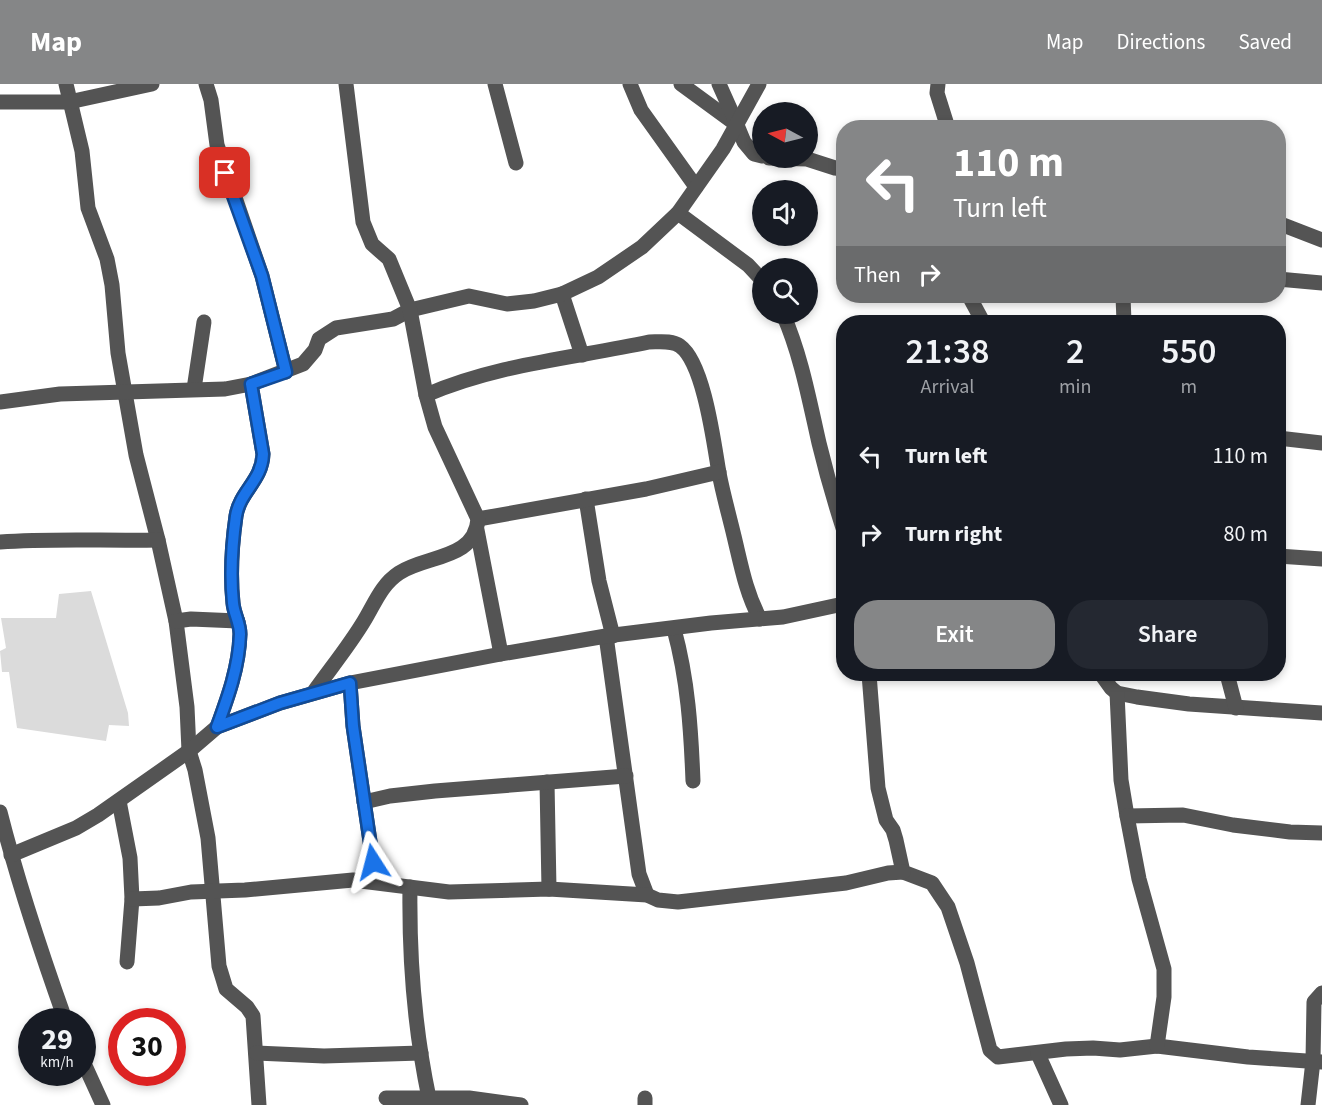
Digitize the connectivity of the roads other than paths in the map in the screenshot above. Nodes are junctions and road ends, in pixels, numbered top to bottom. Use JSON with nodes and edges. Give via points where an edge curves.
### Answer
{"nodes":[{"id":1,"x":66,"y":84,"type":"edge"},
{"id":2,"x":152,"y":84,"type":"edge"},
{"id":3,"x":206,"y":84,"type":"edge"},
{"id":4,"x":346,"y":84,"type":"edge"},
{"id":5,"x":495,"y":84,"type":"edge"},
{"id":6,"x":630,"y":84,"type":"edge"},
{"id":7,"x":681,"y":84,"type":"edge"},
{"id":8,"x":719,"y":84,"type":"edge"},
{"id":9,"x":759,"y":84,"type":"edge"},
{"id":10,"x":938,"y":84,"type":"edge"},
{"id":11,"x":0,"y":102,"type":"edge"},
{"id":12,"x":69,"y":102,"type":"junction"},
{"id":13,"x":945,"y":120,"type":"edge"},
{"id":14,"x":737,"y":125,"type":"junction"},
{"id":15,"x":752,"y":152,"type":"edge"},
{"id":16,"x":516,"y":163,"type":"dead end"},
{"id":17,"x":818,"y":163,"type":"edge"},
{"id":18,"x":836,"y":168,"type":"edge"},
{"id":19,"x":696,"y":188,"type":"junction"},
{"id":20,"x":678,"y":213,"type":"junction"},
{"id":21,"x":1286,"y":226,"type":"edge"},
{"id":22,"x":1322,"y":240,"type":"edge"},
{"id":23,"x":752,"y":269,"type":"edge"},
{"id":24,"x":1286,"y":280,"type":"edge"},
{"id":25,"x":1322,"y":283,"type":"edge"},
{"id":26,"x":562,"y":294,"type":"junction"},
{"id":27,"x":410,"y":310,"type":"junction"},
{"id":28,"x":204,"y":322,"type":"dead end"},
{"id":29,"x":787,"y":324,"type":"edge"},
{"id":30,"x":582,"y":355,"type":"junction"},
{"id":31,"x":286,"y":372,"type":"junction"},
{"id":32,"x":251,"y":384,"type":"junction"},
{"id":33,"x":194,"y":389,"type":"junction"},
{"id":34,"x":126,"y":391,"type":"junction"},
{"id":35,"x":426,"y":395,"type":"junction"},
{"id":36,"x":0,"y":402,"type":"edge"},
{"id":37,"x":1286,"y":439,"type":"edge"},
{"id":38,"x":1322,"y":443,"type":"edge"},
{"id":39,"x":719,"y":472,"type":"junction"},
{"id":40,"x":586,"y":499,"type":"junction"},
{"id":41,"x":836,"y":503,"type":"edge"},
{"id":42,"x":477,"y":524,"type":"junction"},
{"id":43,"x":158,"y":540,"type":"junction"},
{"id":44,"x":0,"y":542,"type":"edge"},
{"id":45,"x":1286,"y":557,"type":"edge"},
{"id":46,"x":1322,"y":559,"type":"edge"},
{"id":47,"x":748,"y":594,"type":"junction"},
{"id":48,"x":836,"y":606,"type":"edge"},
{"id":49,"x":760,"y":619,"type":"junction"},
{"id":50,"x":176,"y":621,"type":"junction"},
{"id":51,"x":238,"y":621,"type":"junction"},
{"id":52,"x":734,"y":621,"type":"junction"},
{"id":53,"x":674,"y":629,"type":"junction"},
{"id":54,"x":609,"y":636,"type":"junction"},
{"id":55,"x":501,"y":654,"type":"junction"},
{"id":56,"x":870,"y":681,"type":"edge"},
{"id":57,"x":1106,"y":681,"type":"edge"},
{"id":58,"x":1229,"y":681,"type":"edge"},
{"id":59,"x":350,"y":683,"type":"junction"},
{"id":60,"x":313,"y":693,"type":"junction"},
{"id":61,"x":1118,"y":693,"type":"junction"},
{"id":62,"x":1236,"y":708,"type":"junction"},
{"id":63,"x":1322,"y":713,"type":"edge"},
{"id":64,"x":217,"y":727,"type":"junction"},
{"id":65,"x":189,"y":752,"type":"junction"},
{"id":66,"x":626,"y":776,"type":"junction"},
{"id":67,"x":693,"y":781,"type":"dead end"},
{"id":68,"x":546,"y":782,"type":"junction"},
{"id":69,"x":119,"y":801,"type":"junction"},
{"id":70,"x":364,"y":802,"type":"junction"},
{"id":71,"x":0,"y":812,"type":"edge"},
{"id":72,"x":1127,"y":816,"type":"junction"},
{"id":73,"x":1322,"y":833,"type":"edge"},
{"id":74,"x":8,"y":863,"type":"edge"},
{"id":75,"x":903,"y":872,"type":"junction"},
{"id":76,"x":376,"y":882,"type":"junction"},
{"id":77,"x":410,"y":887,"type":"junction"},
{"id":78,"x":549,"y":889,"type":"junction"},
{"id":79,"x":213,"y":891,"type":"junction"},
{"id":80,"x":647,"y":895,"type":"junction"},
{"id":81,"x":132,"y":899,"type":"junction"},
{"id":82,"x":127,"y":962,"type":"dead end"},
{"id":83,"x":1322,"y":993,"type":"edge"},
{"id":84,"x":61,"y":1008,"type":"edge"},
{"id":85,"x":1157,"y":1046,"type":"junction"},
{"id":86,"x":256,"y":1053,"type":"junction"},
{"id":87,"x":421,"y":1053,"type":"junction"},
{"id":88,"x":1038,"y":1054,"type":"junction"},
{"id":89,"x":1317,"y":1062,"type":"edge"},
{"id":90,"x":94,"y":1086,"type":"edge"},
{"id":91,"x":386,"y":1098,"type":"dead end"},
{"id":92,"x":429,"y":1098,"type":"junction"},
{"id":93,"x":103,"y":1105,"type":"edge"},
{"id":94,"x":259,"y":1105,"type":"edge"},
{"id":95,"x":521,"y":1105,"type":"edge"},
{"id":96,"x":1061,"y":1105,"type":"edge"},
{"id":97,"x":1308,"y":1105,"type":"edge"}],
"edges":[{"from":1,"to":12,"type":"street"},
{"from":2,"to":12,"type":"street"},
{"from":3,"to":31,"type":"street","via":[[217,145],[262,276]]},
{"from":4,"to":27,"type":"street","via":[[363,222],[372,244],[389,259]]},
{"from":5,"to":16,"type":"street"},
{"from":6,"to":19,"type":"street","via":[[641,110]]},
{"from":7,"to":14,"type":"street"},
{"from":8,"to":14,"type":"street"},
{"from":9,"to":14,"type":"street"},
{"from":10,"to":13,"type":"street"},
{"from":11,"to":12,"type":"street"},
{"from":12,"to":34,"type":"street","via":[[82,151],[88,208],[107,259]]},
{"from":14,"to":15,"type":"street"},
{"from":14,"to":19,"type":"street"},
{"from":17,"to":18,"type":"street"},
{"from":19,"to":20,"type":"street"},
{"from":20,"to":23,"type":"street"},
{"from":20,"to":26,"type":"street","via":[[622,262]]},
{"from":21,"to":22,"type":"street"},
{"from":24,"to":25,"type":"street"},
{"from":26,"to":27,"type":"street","via":[[515,304],[469,296]]},
{"from":26,"to":30,"type":"street"},
{"from":27,"to":31,"type":"street","via":[[393,319],[328,332],[303,364]]},
{"from":27,"to":35,"type":"street"},
{"from":28,"to":33,"type":"street"},
{"from":29,"to":41,"type":"street"},
{"from":30,"to":35,"type":"street","via":[[478,375]]},
{"from":30,"to":39,"type":"street","via":[[649,342],[679,345],[695,368]]},
{"from":31,"to":32,"type":"street"},
{"from":32,"to":33,"type":"street"},
{"from":32,"to":51,"type":"street","via":[[263,454],[256,479],[239,504],[236,516],[232,587]]},
{"from":33,"to":34,"type":"street"},
{"from":34,"to":36,"type":"street"},
{"from":34,"to":43,"type":"street","via":[[135,455]]},
{"from":35,"to":42,"type":"street","via":[[435,427]]},
{"from":37,"to":38,"type":"street"},
{"from":39,"to":40,"type":"street"},
{"from":39,"to":47,"type":"street"},
{"from":40,"to":42,"type":"street"},
{"from":40,"to":54,"type":"street"},
{"from":42,"to":55,"type":"street"},
{"from":42,"to":60,"type":"street","via":[[466,544],[401,571],[390,580]]},
{"from":43,"to":44,"type":"street"},
{"from":43,"to":50,"type":"street"},
{"from":45,"to":46,"type":"street"},
{"from":47,"to":49,"type":"street"},
{"from":47,"to":52,"type":"street"},
{"from":48,"to":49,"type":"street"},
{"from":49,"to":52,"type":"street"},
{"from":50,"to":51,"type":"street"},
{"from":50,"to":65,"type":"street"},
{"from":51,"to":64,"type":"street","via":[[240,644]]},
{"from":52,"to":53,"type":"street"},
{"from":53,"to":54,"type":"street"},
{"from":53,"to":67,"type":"street","via":[[686,682]]},
{"from":54,"to":55,"type":"street"},
{"from":54,"to":66,"type":"street"},
{"from":55,"to":59,"type":"street"},
{"from":56,"to":75,"type":"street","via":[[878,788]]},
{"from":57,"to":61,"type":"street"},
{"from":58,"to":62,"type":"street"},
{"from":59,"to":60,"type":"street"},
{"from":59,"to":70,"type":"street"},
{"from":60,"to":64,"type":"street"},
{"from":61,"to":62,"type":"street"},
{"from":61,"to":72,"type":"street","via":[[1121,780]]},
{"from":62,"to":63,"type":"street"},
{"from":64,"to":65,"type":"street"},
{"from":65,"to":69,"type":"street"},
{"from":65,"to":79,"type":"street","via":[[208,838]]},
{"from":66,"to":68,"type":"street"},
{"from":66,"to":80,"type":"street","via":[[639,874]]},
{"from":68,"to":70,"type":"street","via":[[390,796]]},
{"from":68,"to":78,"type":"street"},
{"from":69,"to":74,"type":"street"},
{"from":69,"to":81,"type":"street","via":[[130,858]]},
{"from":70,"to":76,"type":"street"},
{"from":71,"to":74,"type":"street"},
{"from":72,"to":73,"type":"street","via":[[1182,815],[1290,832]]},
{"from":72,"to":85,"type":"street","via":[[1139,879],[1164,969]]},
{"from":74,"to":84,"type":"street"},
{"from":75,"to":80,"type":"street","via":[[846,883],[678,902]]},
{"from":75,"to":88,"type":"street","via":[[932,883],[948,907],[990,1050],[998,1057]]},
{"from":76,"to":77,"type":"street"},
{"from":76,"to":79,"type":"street","via":[[353,880]]},
{"from":77,"to":78,"type":"street","via":[[458,893]]},
{"from":77,"to":87,"type":"street","via":[[413,1006]]},
{"from":78,"to":80,"type":"street"},
{"from":79,"to":81,"type":"street"},
{"from":79,"to":86,"type":"street","via":[[222,982],[253,1016]]},
{"from":81,"to":82,"type":"street"},
{"from":83,"to":89,"type":"street","via":[[1314,1002]]},
{"from":85,"to":88,"type":"street","via":[[1066,1049]]},
{"from":85,"to":89,"type":"street"},
{"from":86,"to":87,"type":"street"},
{"from":86,"to":94,"type":"street"},
{"from":87,"to":92,"type":"street"},
{"from":88,"to":96,"type":"street"},
{"from":89,"to":97,"type":"street"},
{"from":90,"to":93,"type":"street"},
{"from":91,"to":92,"type":"street"},
{"from":92,"to":95,"type":"street","via":[[469,1098]]}]}
